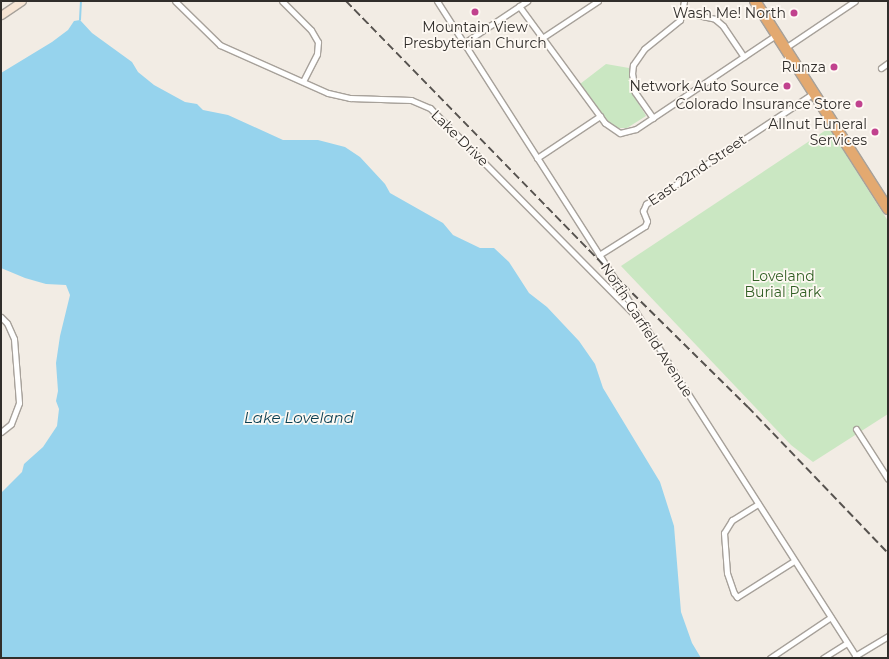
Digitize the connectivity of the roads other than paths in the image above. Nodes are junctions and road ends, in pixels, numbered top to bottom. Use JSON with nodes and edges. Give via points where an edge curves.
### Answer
{"nodes":[{"id":1,"x":22,"y":1,"type":"edge"},
{"id":2,"x":175,"y":1,"type":"edge"},
{"id":3,"x":282,"y":1,"type":"edge"},
{"id":4,"x":437,"y":1,"type":"edge"},
{"id":5,"x":527,"y":1,"type":"edge"},
{"id":6,"x":598,"y":1,"type":"edge"},
{"id":7,"x":684,"y":1,"type":"edge"},
{"id":8,"x":755,"y":1,"type":"edge"},
{"id":9,"x":855,"y":1,"type":"edge"},
{"id":10,"x":519,"y":6,"type":"junction"},
{"id":11,"x":683,"y":12,"type":"junction"},
{"id":12,"x":1,"y":15,"type":"edge"},
{"id":13,"x":776,"y":35,"type":"junction"},
{"id":14,"x":542,"y":38,"type":"junction"},
{"id":15,"x":464,"y":43,"type":"junction"},
{"id":16,"x":785,"y":48,"type":"junction"},
{"id":17,"x":744,"y":57,"type":"junction"},
{"id":18,"x":888,"y":64,"type":"edge"},
{"id":19,"x":881,"y":68,"type":"dead end"},
{"id":20,"x":303,"y":82,"type":"junction"},
{"id":21,"x":814,"y":93,"type":"junction"},
{"id":22,"x":600,"y":116,"type":"junction"},
{"id":23,"x":653,"y":118,"type":"junction"},
{"id":24,"x":537,"y":158,"type":"junction"},
{"id":25,"x":888,"y":209,"type":"edge"},
{"id":26,"x":599,"y":254,"type":"junction"},
{"id":27,"x":1,"y":317,"type":"edge"},
{"id":28,"x":641,"y":320,"type":"junction"},
{"id":29,"x":856,"y":429,"type":"dead end"},
{"id":30,"x":1,"y":432,"type":"edge"},
{"id":31,"x":888,"y":479,"type":"edge"},
{"id":32,"x":758,"y":504,"type":"junction"},
{"id":33,"x":794,"y":561,"type":"junction"},
{"id":34,"x":831,"y":617,"type":"junction"},
{"id":35,"x":888,"y":636,"type":"edge"},
{"id":36,"x":847,"y":643,"type":"junction"},
{"id":37,"x":856,"y":657,"type":"edge"},
{"id":38,"x":770,"y":658,"type":"edge"},
{"id":39,"x":823,"y":658,"type":"edge"}],
"edges":[{"from":1,"to":12,"type":"main road"},
{"from":2,"to":20,"type":"street","name":"Lake Drive","via":[[217,42]]},
{"from":3,"to":20,"type":"street","via":[[312,30],[318,42],[317,54]]},
{"from":4,"to":15,"type":"street","name":"North Garfield Avenue"},
{"from":5,"to":10,"type":"street"},
{"from":6,"to":14,"type":"street"},
{"from":7,"to":11,"type":"street"},
{"from":8,"to":13,"type":"highway"},
{"from":9,"to":16,"type":"street"},
{"from":10,"to":14,"type":"street"},
{"from":10,"to":15,"type":"street"},
{"from":11,"to":17,"type":"street","via":[[715,20],[723,26]]},
{"from":11,"to":23,"type":"street","via":[[678,23],[644,49],[633,65],[635,92]]},
{"from":13,"to":16,"type":"highway"},
{"from":13,"to":17,"type":"street"},
{"from":14,"to":22,"type":"street"},
{"from":15,"to":24,"type":"street","name":"North Garfield Avenue"},
{"from":16,"to":21,"type":"highway"},
{"from":17,"to":23,"type":"street"},
{"from":18,"to":19,"type":"street"},
{"from":20,"to":28,"type":"street","name":"Lake Drive","via":[[338,96],[410,100],[436,112]]},
{"from":21,"to":25,"type":"highway"},
{"from":21,"to":26,"type":"street","name":"East 22nd Street","via":[[646,204],[643,210],[647,223]]},
{"from":22,"to":23,"type":"street","via":[[610,129],[620,133],[631,132]]},
{"from":22,"to":24,"type":"street"},
{"from":24,"to":26,"type":"street","name":"North Garfield Avenue"},
{"from":26,"to":28,"type":"street","name":"North Garfield Avenue"},
{"from":27,"to":30,"type":"street","via":[[7,323],[14,339],[19,395],[13,420]]},
{"from":28,"to":32,"type":"street","name":"North Garfield Avenue"},
{"from":29,"to":31,"type":"street"},
{"from":32,"to":33,"type":"street","name":"North Garfield Avenue"},
{"from":32,"to":33,"type":"street","via":[[732,520],[724,533],[727,574],[734,593],[737,597]]},
{"from":33,"to":34,"type":"street","name":"North Garfield Avenue"},
{"from":34,"to":36,"type":"street","name":"North Garfield Avenue"},
{"from":34,"to":38,"type":"street"},
{"from":35,"to":37,"type":"street"},
{"from":36,"to":37,"type":"street","name":"North Garfield Avenue"},
{"from":36,"to":39,"type":"street"}]}
